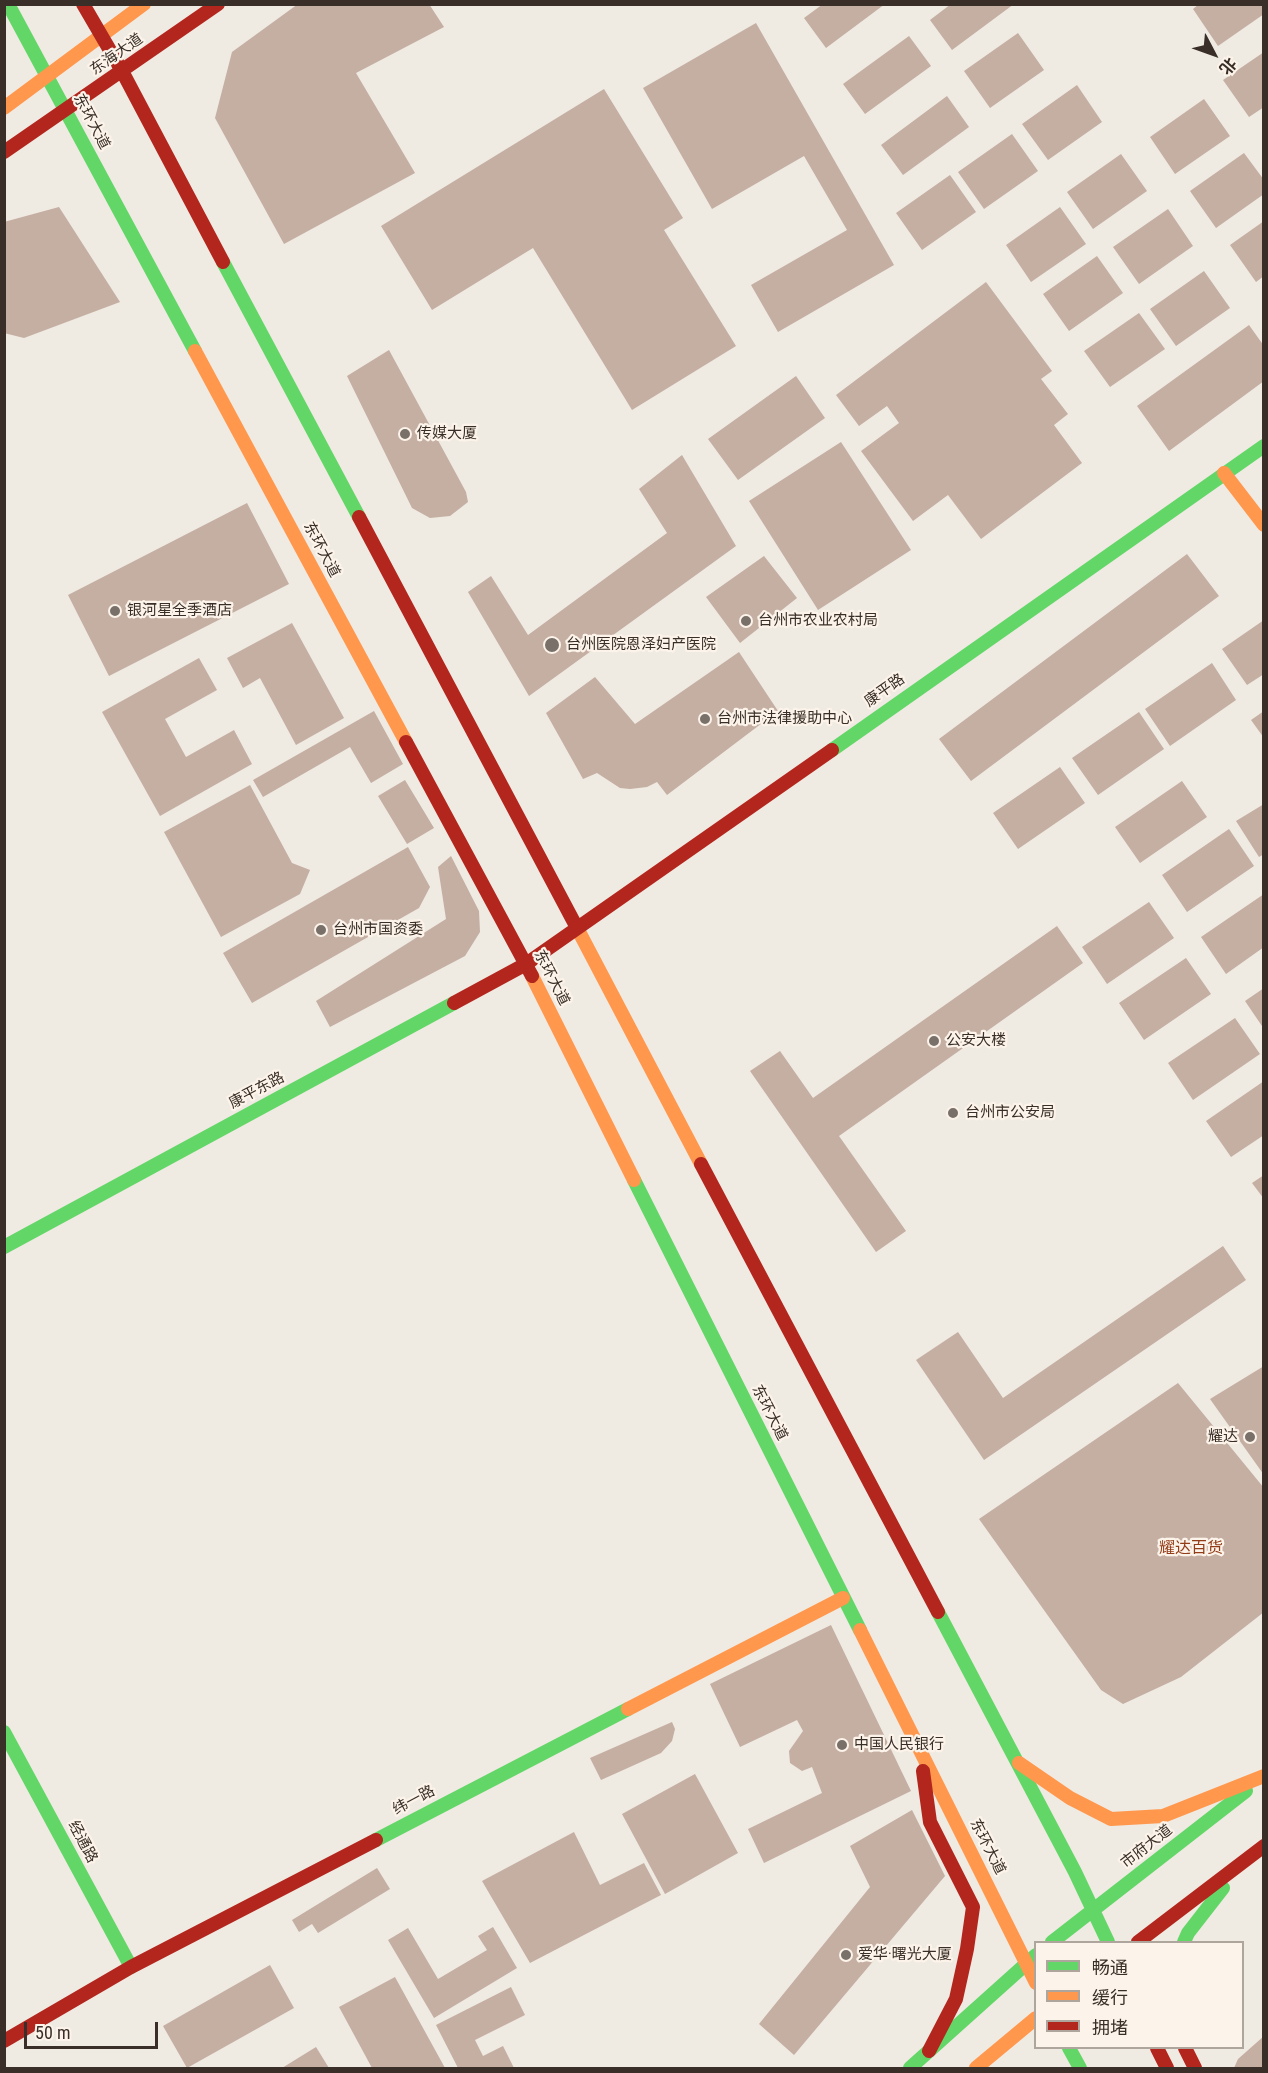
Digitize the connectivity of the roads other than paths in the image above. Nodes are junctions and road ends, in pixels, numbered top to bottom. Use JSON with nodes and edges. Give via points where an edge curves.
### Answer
{"nodes":[{"id":1,"x":8,"y":4,"type":"edge"},
{"id":2,"x":83,"y":4,"type":"edge"},
{"id":3,"x":144,"y":4,"type":"edge"},
{"id":4,"x":218,"y":4,"type":"edge"},
{"id":5,"x":101,"y":37,"type":"junction"},
{"id":6,"x":122,"y":71,"type":"junction"},
{"id":7,"x":48,"y":76,"type":"junction"},
{"id":8,"x":4,"y":108,"type":"edge"},
{"id":9,"x":66,"y":110,"type":"junction"},
{"id":10,"x":4,"y":152,"type":"edge"},
{"id":11,"x":1263,"y":446,"type":"edge"},
{"id":12,"x":1224,"y":473,"type":"junction"},
{"id":13,"x":1263,"y":525,"type":"edge"},
{"id":14,"x":577,"y":928,"type":"junction"},
{"id":15,"x":526,"y":964,"type":"junction"},
{"id":16,"x":4,"y":1247,"type":"edge"},
{"id":17,"x":843,"y":1598,"type":"junction"},
{"id":18,"x":4,"y":1732,"type":"edge"},
{"id":19,"x":921,"y":1752,"type":"junction"},
{"id":20,"x":1015,"y":1760,"type":"junction"},
{"id":21,"x":1263,"y":1776,"type":"edge"},
{"id":22,"x":1263,"y":1846,"type":"edge"},
{"id":23,"x":1241,"y":1863,"type":"junction"},
{"id":24,"x":1093,"y":1910,"type":"junction"},
{"id":25,"x":1053,"y":1941,"type":"edge"},
{"id":26,"x":1108,"y":1941,"type":"edge"},
{"id":27,"x":1139,"y":1941,"type":"edge"},
{"id":28,"x":1184,"y":1941,"type":"edge"},
{"id":29,"x":1031,"y":1959,"type":"edge"},
{"id":30,"x":131,"y":1967,"type":"junction"},
{"id":31,"x":1034,"y":1977,"type":"edge"},
{"id":32,"x":1034,"y":2019,"type":"edge"},
{"id":33,"x":4,"y":2040,"type":"edge"},
{"id":34,"x":1070,"y":2049,"type":"edge"},
{"id":35,"x":1158,"y":2049,"type":"edge"},
{"id":36,"x":1186,"y":2049,"type":"edge"},
{"id":37,"x":929,"y":2051,"type":"junction"},
{"id":38,"x":910,"y":2068,"type":"edge"},
{"id":39,"x":976,"y":2068,"type":"edge"},
{"id":40,"x":1080,"y":2068,"type":"edge"},
{"id":41,"x":1167,"y":2068,"type":"edge"},
{"id":42,"x":1195,"y":2068,"type":"edge"}],
"edges":[{"from":1,"to":7,"type":"main road","name":"东环大道"},
{"from":2,"to":5,"type":"main road"},
{"from":3,"to":5,"type":"main road","name":"东海大道"},
{"from":4,"to":6,"type":"main road","name":"东海大道"},
{"from":5,"to":6,"type":"main road"},
{"from":5,"to":7,"type":"main road","name":"东海大道"},
{"from":6,"to":9,"type":"main road","name":"东海大道"},
{"from":6,"to":14,"type":"main road"},
{"from":7,"to":8,"type":"main road","name":"东海大道"},
{"from":7,"to":9,"type":"main road","name":"东环大道"},
{"from":9,"to":10,"type":"main road","name":"东海大道"},
{"from":9,"to":15,"type":"main road","name":"东环大道"},
{"from":11,"to":12,"type":"main road","name":"康平路"},
{"from":12,"to":13,"type":"main road"},
{"from":12,"to":14,"type":"main road","name":"康平路"},
{"from":14,"to":15,"type":"main road","name":"康平路"},
{"from":14,"to":20,"type":"main road"},
{"from":15,"to":16,"type":"main road","name":"康平东路"},
{"from":15,"to":17,"type":"main road","name":"东环大道"},
{"from":17,"to":19,"type":"main road","name":"东环大道"},
{"from":17,"to":30,"type":"main road","name":"纬一路"},
{"from":18,"to":30,"type":"main road","name":"经通路"},
{"from":19,"to":29,"type":"main road","name":"东环大道"},
{"from":19,"to":37,"type":"main road","via":[[930,1822],[973,1907],[956,1999]]},
{"from":20,"to":21,"type":"main road","via":[[1070,1798],[1111,1819],[1163,1816]]},
{"from":20,"to":24,"type":"main road"},
{"from":21,"to":24,"type":"main road","name":"市府大道"},
{"from":22,"to":23,"type":"main road"},
{"from":23,"to":27,"type":"main road"},
{"from":23,"to":28,"type":"main road"},
{"from":24,"to":25,"type":"main road","name":"市府大道"},
{"from":24,"to":26,"type":"main road"},
{"from":29,"to":31,"type":"main road","name":"东环大道"},
{"from":29,"to":37,"type":"main road"},
{"from":30,"to":33,"type":"main road","name":"纬一路"},
{"from":32,"to":39,"type":"main road"},
{"from":34,"to":40,"type":"main road"},
{"from":35,"to":41,"type":"main road"},
{"from":36,"to":42,"type":"main road"},
{"from":37,"to":38,"type":"main road"}]}
